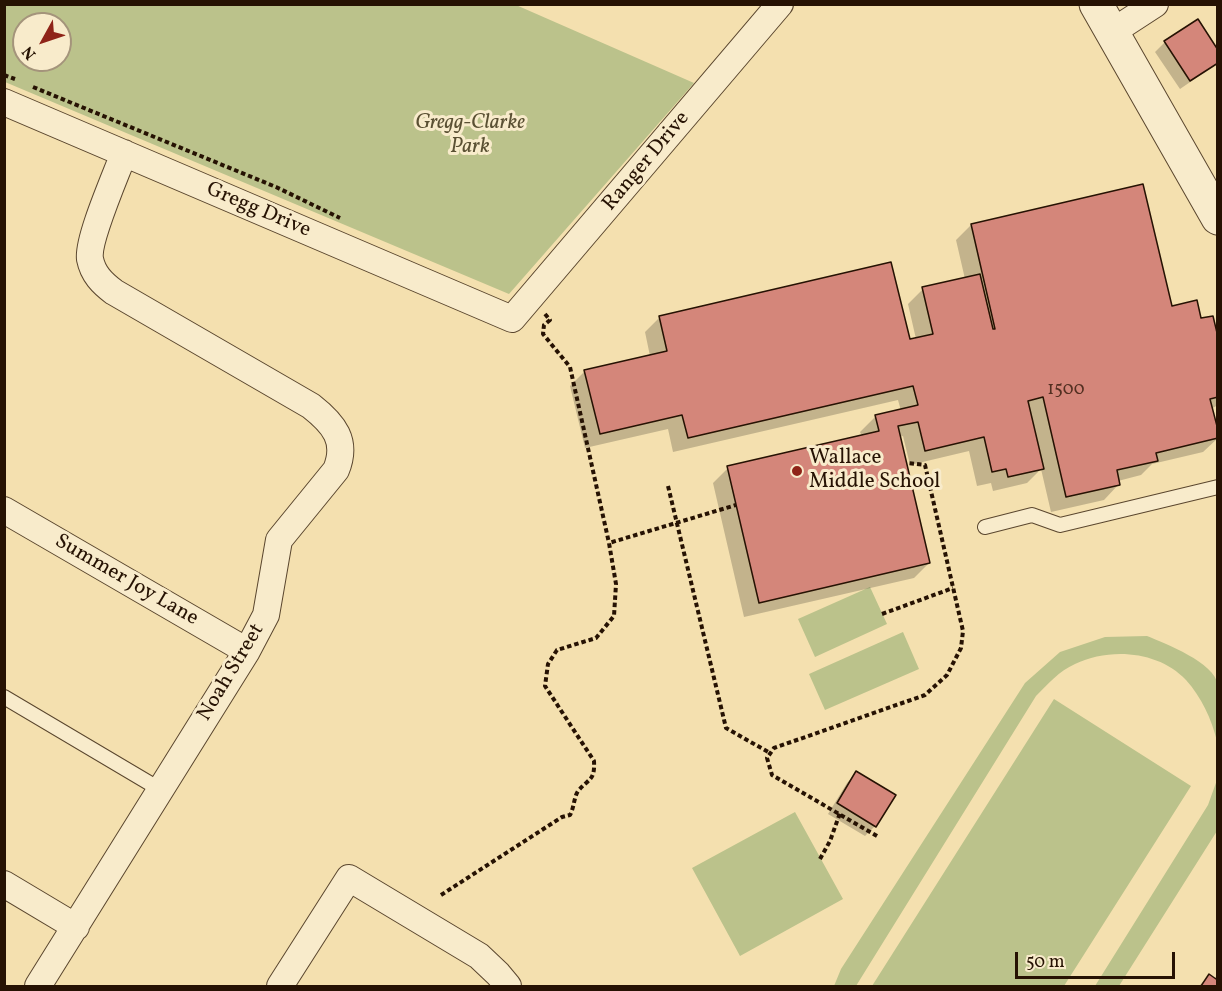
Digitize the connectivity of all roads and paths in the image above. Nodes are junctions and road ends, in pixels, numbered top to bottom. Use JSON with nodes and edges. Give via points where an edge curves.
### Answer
{"nodes":[{"id":1,"x":780,"y":4,"type":"edge"},
{"id":2,"x":1155,"y":4,"type":"edge"},
{"id":3,"x":1104,"y":18,"type":"edge"},
{"id":4,"x":4,"y":102,"type":"edge"},
{"id":5,"x":124,"y":153,"type":"junction"},
{"id":6,"x":1218,"y":218,"type":"edge"},
{"id":7,"x":544,"y":314,"type":"dead end"},
{"id":8,"x":512,"y":319,"type":"joint"},
{"id":9,"x":907,"y":463,"type":"dead end"},
{"id":10,"x":668,"y":486,"type":"dead end"},
{"id":11,"x":1218,"y":487,"type":"edge"},
{"id":12,"x":736,"y":505,"type":"dead end"},
{"id":13,"x":4,"y":510,"type":"edge"},
{"id":14,"x":676,"y":523,"type":"junction"},
{"id":15,"x":985,"y":527,"type":"dead end"},
{"id":16,"x":609,"y":543,"type":"junction"},
{"id":17,"x":953,"y":588,"type":"junction"},
{"id":18,"x":882,"y":614,"type":"dead end"},
{"id":19,"x":247,"y":651,"type":"junction"},
{"id":20,"x":4,"y":697,"type":"edge"},
{"id":21,"x":770,"y":753,"type":"junction"},
{"id":22,"x":161,"y":790,"type":"junction"},
{"id":23,"x":840,"y":813,"type":"junction"},
{"id":24,"x":876,"y":836,"type":"dead end"},
{"id":25,"x":820,"y":859,"type":"dead end"},
{"id":26,"x":4,"y":884,"type":"edge"},
{"id":27,"x":441,"y":895,"type":"dead end"},
{"id":28,"x":76,"y":927,"type":"junction"},
{"id":29,"x":38,"y":987,"type":"edge"},
{"id":30,"x":280,"y":987,"type":"edge"},
{"id":31,"x":508,"y":987,"type":"edge"}],
"edges":[{"from":1,"to":8,"type":"street","name":"Ranger Drive"},
{"from":2,"to":3,"type":"street"},
{"from":3,"to":6,"type":"street"},
{"from":4,"to":5,"type":"street","name":"Gregg Drive"},
{"from":5,"to":8,"type":"street","name":"Gregg Drive"},
{"from":5,"to":19,"type":"street","name":"Noah Street","via":[[91,247],[96,275],[114,292],[311,406],[332,426],[342,449],[336,470],[279,540],[266,615]]},
{"from":7,"to":16,"type":"path","via":[[550,320],[544,325],[543,334],[570,367]]},
{"from":9,"to":17,"type":"path","via":[[926,465]]},
{"from":10,"to":14,"type":"path"},
{"from":11,"to":15,"type":"lane","via":[[1060,525],[1032,515]]},
{"from":12,"to":14,"type":"path"},
{"from":13,"to":19,"type":"street","name":"Summer Joy Lane"},
{"from":14,"to":16,"type":"path"},
{"from":14,"to":21,"type":"path","via":[[726,728]]},
{"from":16,"to":27,"type":"path","via":[[616,584],[614,616],[596,638],[557,650],[548,664],[545,686],[594,761],[595,772],[577,792],[570,815]]},
{"from":17,"to":18,"type":"path"},
{"from":17,"to":21,"type":"path","via":[[963,631],[961,648],[947,675],[925,695],[774,748]]},
{"from":19,"to":22,"type":"street","name":"Noah Street"},
{"from":20,"to":22,"type":"lane"},
{"from":21,"to":23,"type":"path","via":[[767,758],[772,775]]},
{"from":22,"to":28,"type":"street","name":"Noah Street"},
{"from":23,"to":24,"type":"path"},
{"from":23,"to":25,"type":"path"},
{"from":26,"to":28,"type":"street"},
{"from":28,"to":29,"type":"street","name":"Noah Street"},
{"from":30,"to":31,"type":"street","via":[[349,878],[479,956]]}]}
